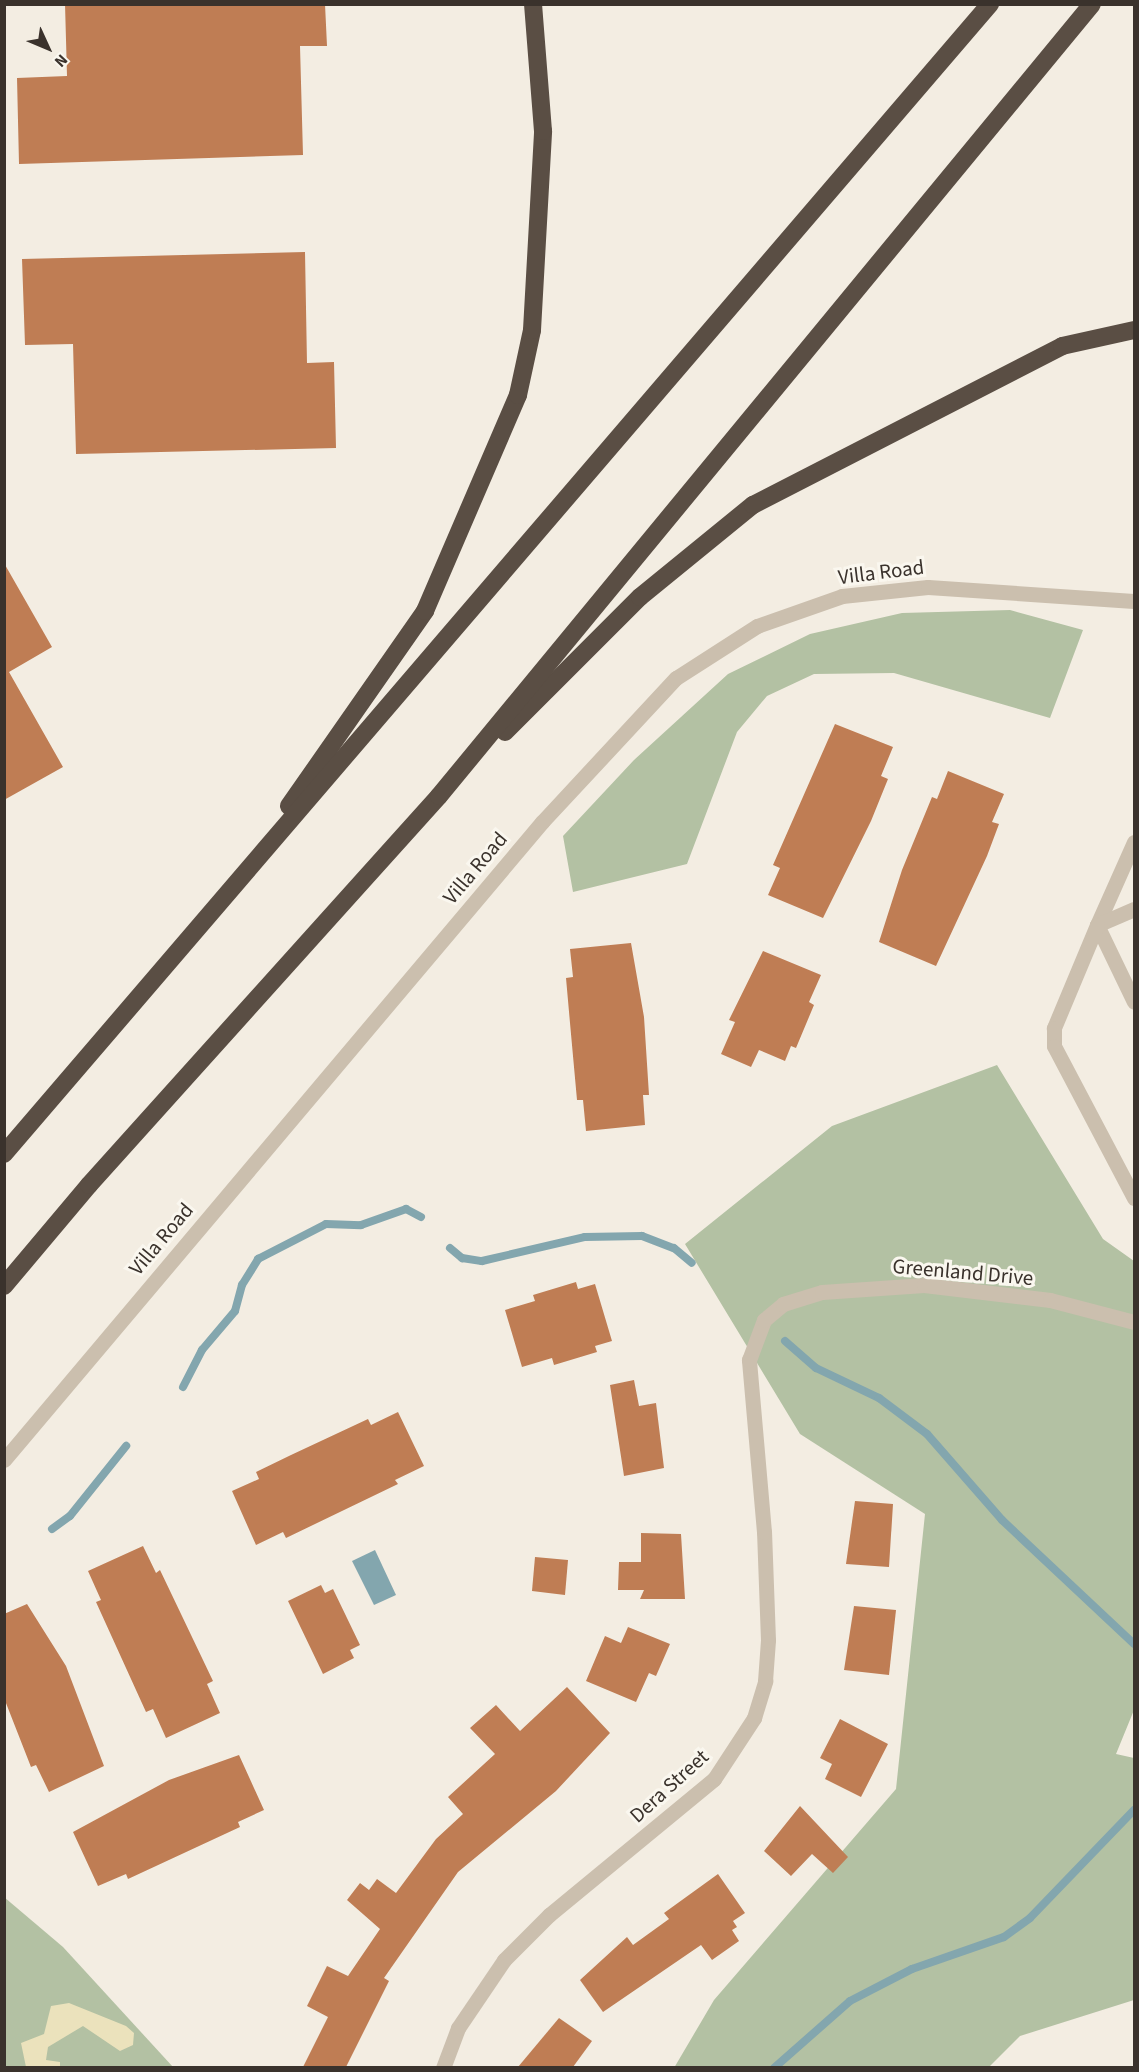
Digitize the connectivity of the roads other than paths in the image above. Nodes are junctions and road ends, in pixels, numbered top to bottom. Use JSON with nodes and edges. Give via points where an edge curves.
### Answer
{"nodes":[{"id":1,"x":533,"y":4,"type":"edge"},
{"id":2,"x":990,"y":4,"type":"edge"},
{"id":3,"x":1092,"y":4,"type":"edge"},
{"id":4,"x":1134,"y":330,"type":"edge"},
{"id":5,"x":1134,"y":601,"type":"edge"},
{"id":6,"x":439,"y":796,"type":"junction"},
{"id":7,"x":1134,"y":842,"type":"edge"},
{"id":8,"x":232,"y":888,"type":"junction"},
{"id":9,"x":1134,"y":909,"type":"edge"},
{"id":10,"x":1097,"y":925,"type":"junction"},
{"id":11,"x":1134,"y":1002,"type":"edge"},
{"id":12,"x":4,"y":1154,"type":"edge"},
{"id":13,"x":1134,"y":1198,"type":"edge"},
{"id":14,"x":4,"y":1286,"type":"edge"},
{"id":15,"x":1134,"y":1322,"type":"edge"},
{"id":16,"x":749,"y":1360,"type":"joint"},
{"id":17,"x":4,"y":1460,"type":"edge"},
{"id":18,"x":443,"y":2067,"type":"edge"}],
"edges":[{"from":1,"to":8,"type":"highway","via":[[543,131],[532,330],[518,395],[425,611]]},
{"from":2,"to":8,"type":"highway"},
{"from":3,"to":6,"type":"highway"},
{"from":4,"to":6,"type":"highway","via":[[1062,346],[753,505],[640,597]]},
{"from":5,"to":17,"type":"street","name":"Villa Road","via":[[928,587],[842,596],[757,626],[676,678],[542,822]]},
{"from":6,"to":14,"type":"highway","via":[[89,1185]]},
{"from":7,"to":10,"type":"street"},
{"from":8,"to":12,"type":"highway"},
{"from":9,"to":10,"type":"street"},
{"from":10,"to":11,"type":"street"},
{"from":10,"to":13,"type":"street","via":[[1054,1028],[1054,1046]]},
{"from":15,"to":16,"type":"street","name":"Greenland Drive","via":[[1050,1300],[978,1289],[873,1286],[822,1292],[783,1304],[759,1328]]},
{"from":16,"to":18,"type":"street","name":"Dera Street","via":[[764,1532],[768,1640],[765,1681],[754,1718],[714,1779],[549,1915],[504,1960],[458,2028]]}]}
